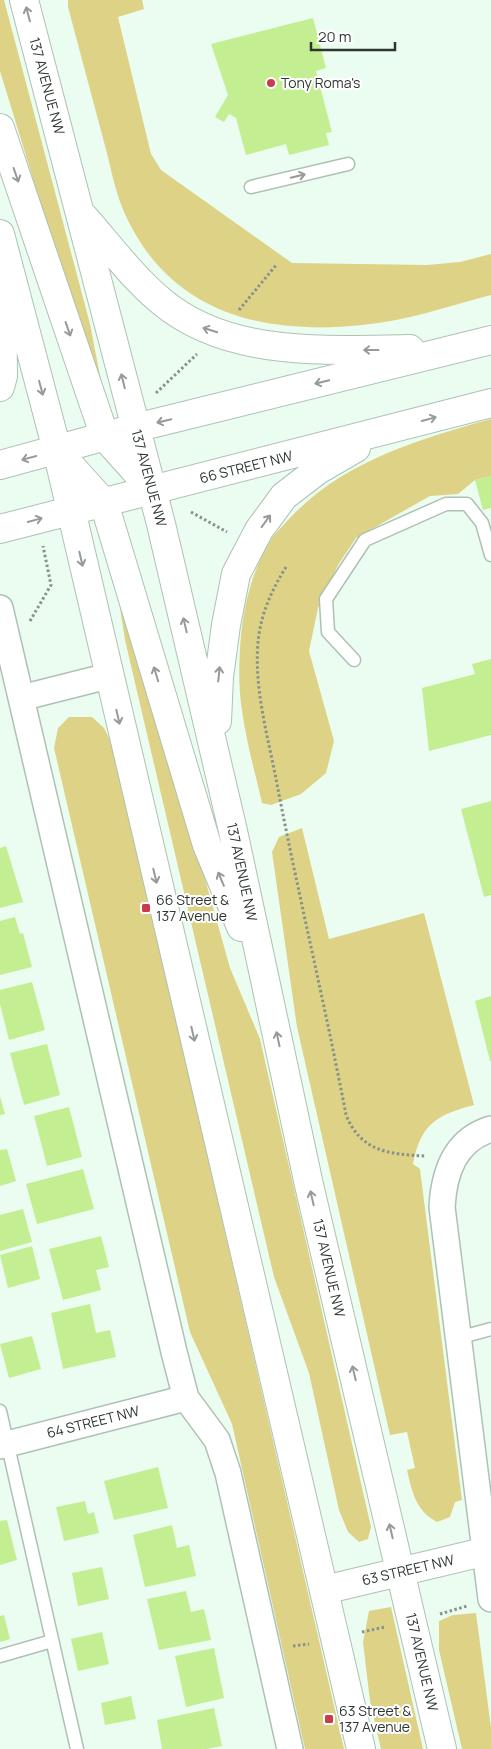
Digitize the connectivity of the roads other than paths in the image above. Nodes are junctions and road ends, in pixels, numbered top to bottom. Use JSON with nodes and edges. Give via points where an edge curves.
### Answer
{"nodes":[{"id":1,"x":24,"y":0,"type":"edge"},
{"id":2,"x":0,"y":128,"type":"edge"},
{"id":3,"x":348,"y":164,"type":"dead end"},
{"id":4,"x":251,"y":187,"type":"dead end"},
{"id":5,"x":80,"y":213,"type":"junction"},
{"id":6,"x":1,"y":237,"type":"edge"},
{"id":7,"x":491,"y":340,"type":"edge"},
{"id":8,"x":454,"y":349,"type":"junction"},
{"id":9,"x":0,"y":387,"type":"edge"},
{"id":10,"x":491,"y":403,"type":"edge"},
{"id":11,"x":135,"y":428,"type":"junction"},
{"id":12,"x":382,"y":432,"type":"junction"},
{"id":13,"x":105,"y":437,"type":"junction"},
{"id":14,"x":57,"y":450,"type":"junction"},
{"id":15,"x":0,"y":465,"type":"edge"},
{"id":16,"x":153,"y":490,"type":"junction"},
{"id":17,"x":104,"y":503,"type":"junction"},
{"id":18,"x":70,"y":512,"type":"junction"},
{"id":19,"x":0,"y":530,"type":"edge"},
{"id":20,"x":491,"y":555,"type":"edge"},
{"id":21,"x":0,"y":608,"type":"edge"},
{"id":22,"x":5,"y":639,"type":"edge"},
{"id":23,"x":354,"y":660,"type":"dead end"},
{"id":24,"x":108,"y":676,"type":"junction"},
{"id":25,"x":21,"y":698,"type":"junction"},
{"id":26,"x":216,"y":758,"type":"junction"},
{"id":27,"x":267,"y":988,"type":"junction"},
{"id":28,"x":491,"y":1129,"type":"edge"},
{"id":29,"x":491,"y":1329,"type":"edge"},
{"id":30,"x":458,"y":1338,"type":"junction"},
{"id":31,"x":186,"y":1398,"type":"junction"},
{"id":32,"x":0,"y":1411,"type":"edge"},
{"id":33,"x":4,"y":1445,"type":"edge"},
{"id":34,"x":488,"y":1551,"type":"edge"},
{"id":35,"x":401,"y":1572,"type":"junction"},
{"id":36,"x":324,"y":1590,"type":"junction"},
{"id":37,"x":481,"y":1602,"type":"edge"},
{"id":38,"x":52,"y":1642,"type":"junction"},
{"id":39,"x":0,"y":1656,"type":"edge"},
{"id":40,"x":77,"y":1749,"type":"edge"},
{"id":41,"x":290,"y":1749,"type":"edge"},
{"id":42,"x":360,"y":1749,"type":"edge"},
{"id":43,"x":442,"y":1749,"type":"edge"}],
"edges":[{"from":5,"to":1,"type":"main road","name":"137 AVENUE NW","one_way":true},
{"from":2,"to":13,"type":"main road","one_way":true},
{"from":4,"to":3,"type":"lane","one_way":true},
{"from":8,"to":5,"type":"main road","one_way":true,"via":[[320,350],[259,343],[205,329],[161,301]]},
{"from":11,"to":5,"type":"main road","name":"137 AVENUE NW","one_way":true},
{"from":6,"to":9,"type":"main road","via":[[3,376]]},
{"from":6,"to":14,"type":"main road","one_way":true},
{"from":7,"to":8,"type":"main road"},
{"from":8,"to":11,"type":"main road","one_way":true},
{"from":12,"to":10,"type":"main road","name":"66 STREET NW","one_way":true},
{"from":11,"to":13,"type":"main road"},
{"from":11,"to":16,"type":"main road","name":"137 AVENUE NW"},
{"from":12,"to":16,"type":"main road","name":"66 STREET NW"},
{"from":26,"to":12,"type":"main road","one_way":true,"via":[[219,677],[236,574],[259,530],[284,496],[318,470]]},
{"from":13,"to":14,"type":"main road"},
{"from":13,"to":16,"type":"main road"},
{"from":14,"to":15,"type":"main road","one_way":true},
{"from":14,"to":17,"type":"main road"},
{"from":14,"to":18,"type":"main road"},
{"from":16,"to":17,"type":"main road","name":"66 STREET NW"},
{"from":26,"to":16,"type":"main road","name":"137 AVENUE NW","one_way":true},
{"from":17,"to":18,"type":"main road","name":"66 STREET NW"},
{"from":27,"to":17,"type":"main road","one_way":true,"via":[[207,845]]},
{"from":19,"to":18,"type":"main road","name":"66 STREET NW","one_way":true},
{"from":18,"to":24,"type":"main road","one_way":true},
{"from":20,"to":23,"type":"lane","via":[[482,522],[467,504],[446,504],[364,540],[326,599],[328,632]]},
{"from":21,"to":22,"type":"street"},
{"from":22,"to":25,"type":"street"},
{"from":24,"to":25,"type":"street"},
{"from":24,"to":36,"type":"main road","one_way":true},
{"from":25,"to":31,"type":"street"},
{"from":26,"to":27,"type":"main road","name":"137 AVENUE NW"},
{"from":35,"to":27,"type":"main road","name":"137 AVENUE NW","one_way":true,"via":[[309,1184]]},
{"from":28,"to":30,"type":"street","via":[[464,1142],[453,1157],[443,1190],[442,1207]]},
{"from":29,"to":30,"type":"lane"},
{"from":30,"to":34,"type":"street"},
{"from":31,"to":33,"type":"street","name":"64 STREET NW"},
{"from":31,"to":41,"type":"street","via":[[218,1440],[228,1473]]},
{"from":32,"to":33,"type":"lane"},
{"from":33,"to":38,"type":"lane"},
{"from":34,"to":35,"type":"main road","name":"63 STREET NW"},
{"from":34,"to":37,"type":"street"},
{"from":35,"to":36,"type":"main road","name":"63 STREET NW"},
{"from":35,"to":43,"type":"main road","name":"137 AVENUE NW"},
{"from":36,"to":42,"type":"main road"},
{"from":38,"to":39,"type":"lane"},
{"from":38,"to":40,"type":"lane"}]}
